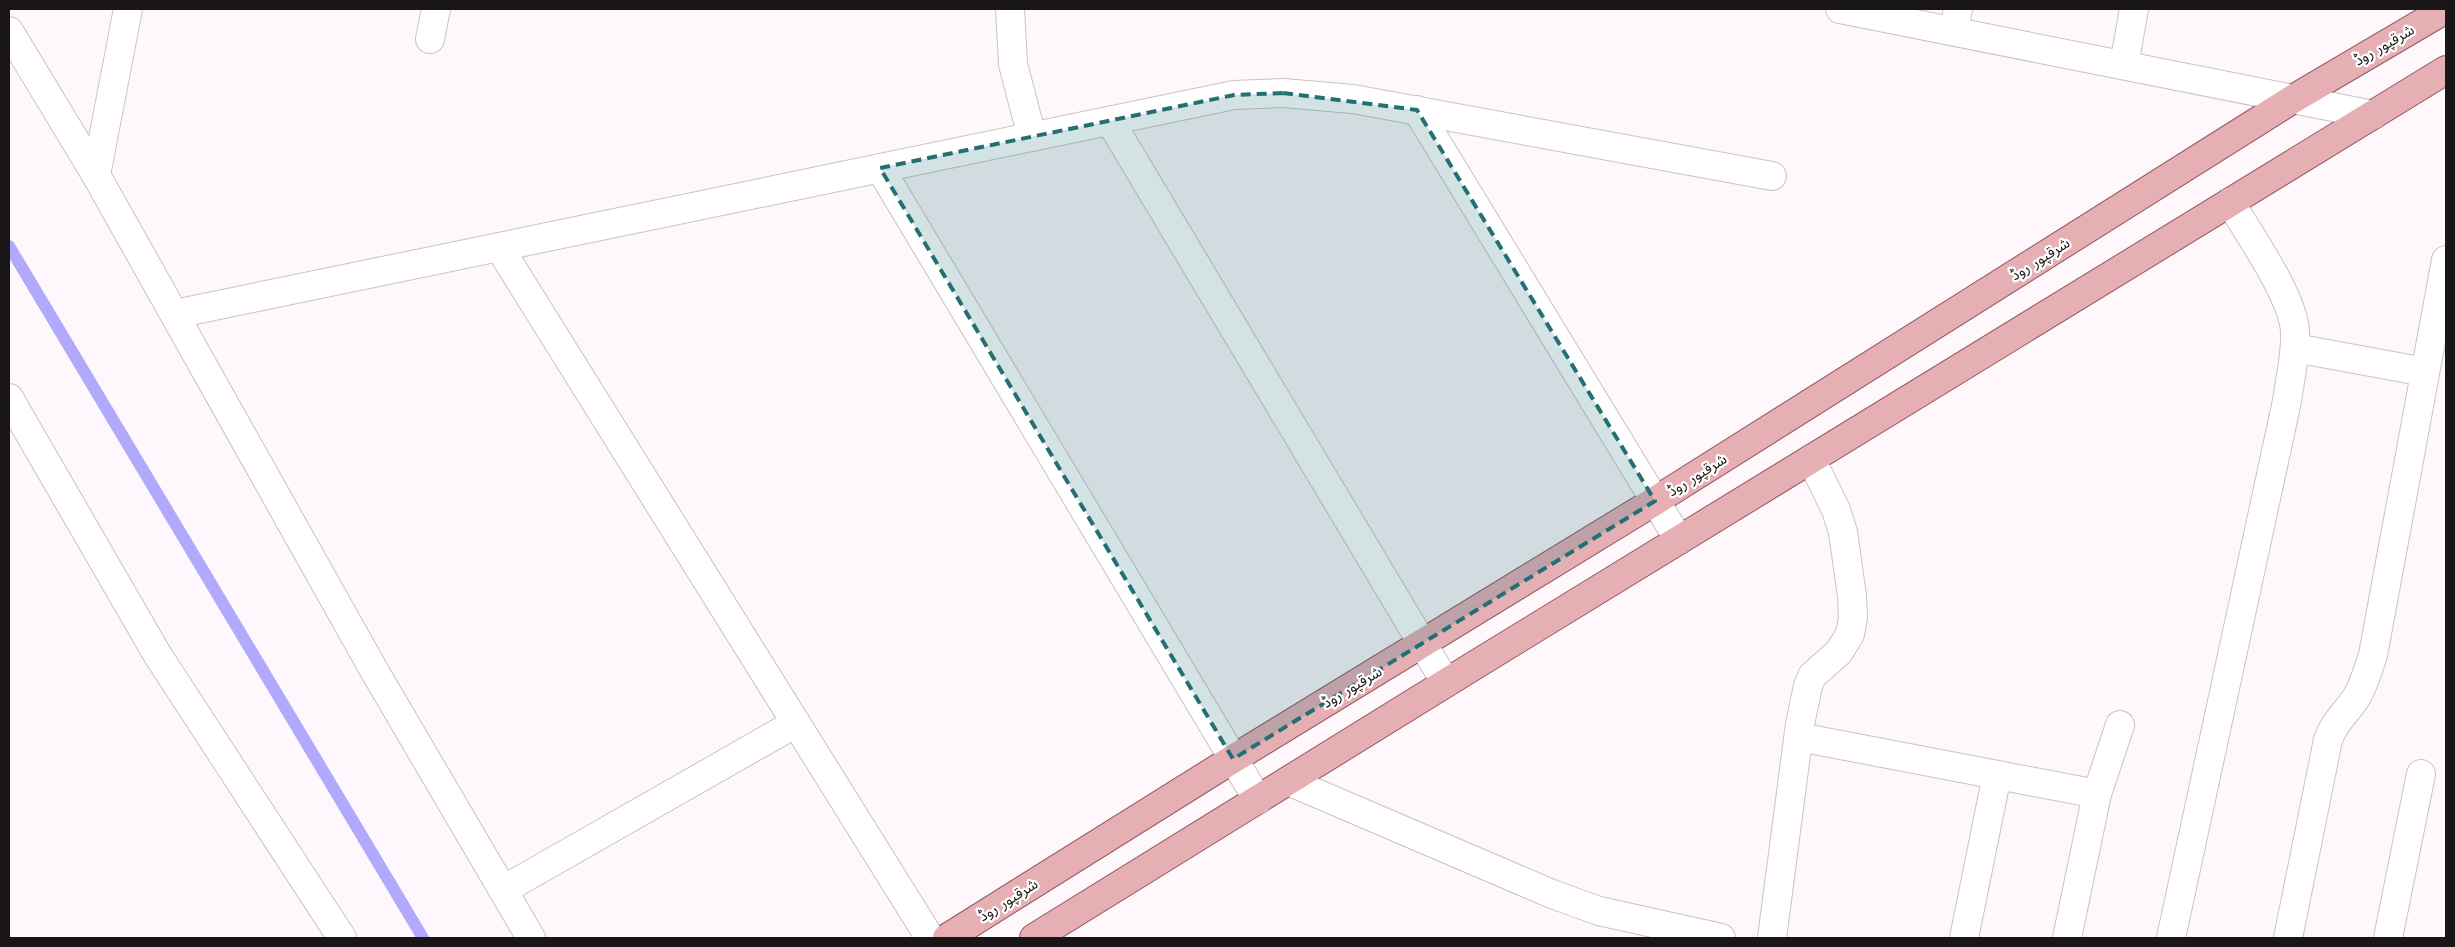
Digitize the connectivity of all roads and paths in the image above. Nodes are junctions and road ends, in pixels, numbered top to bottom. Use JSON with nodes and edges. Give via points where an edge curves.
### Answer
{"nodes":[{"id":1,"x":128,"y":9,"type":"edge"},
{"id":2,"x":436,"y":9,"type":"edge"},
{"id":3,"x":1010,"y":9,"type":"edge"},
{"id":4,"x":1840,"y":9,"type":"edge"},
{"id":5,"x":2134,"y":9,"type":"edge"},
{"id":6,"x":2446,"y":9,"type":"edge"},
{"id":7,"x":1956,"y":20,"type":"edge"},
{"id":8,"x":9,"y":31,"type":"edge"},
{"id":9,"x":430,"y":39,"type":"dead end"},
{"id":10,"x":2124,"y":65,"type":"junction"},
{"id":11,"x":2446,"y":70,"type":"edge"},
{"id":12,"x":2293,"y":99,"type":"junction"},
{"id":13,"x":1417,"y":110,"type":"junction"},
{"id":14,"x":2373,"y":115,"type":"junction"},
{"id":15,"x":1110,"y":121,"type":"junction"},
{"id":16,"x":1032,"y":137,"type":"junction"},
{"id":17,"x":880,"y":168,"type":"junction"},
{"id":18,"x":96,"y":174,"type":"junction"},
{"id":19,"x":1772,"y":176,"type":"dead end"},
{"id":20,"x":2230,"y":202,"type":"junction"},
{"id":21,"x":499,"y":247,"type":"junction"},
{"id":22,"x":2446,"y":260,"type":"edge"},
{"id":23,"x":175,"y":314,"type":"junction"},
{"id":24,"x":2295,"y":348,"type":"junction"},
{"id":25,"x":2425,"y":372,"type":"junction"},
{"id":26,"x":9,"y":398,"type":"edge"},
{"id":27,"x":1811,"y":459,"type":"junction"},
{"id":28,"x":1656,"y":501,"type":"junction"},
{"id":29,"x":1679,"y":540,"type":"junction"},
{"id":30,"x":1423,"y":644,"type":"junction"},
{"id":31,"x":1446,"y":683,"type":"junction"},
{"id":32,"x":796,"y":724,"type":"junction"},
{"id":33,"x":2120,"y":725,"type":"dead end"},
{"id":34,"x":1799,"y":737,"type":"junction"},
{"id":35,"x":1233,"y":759,"type":"junction"},
{"id":36,"x":2421,"y":774,"type":"dead end"},
{"id":37,"x":1997,"y":775,"type":"junction"},
{"id":38,"x":1288,"y":781,"type":"junction"},
{"id":39,"x":2097,"y":794,"type":"junction"},
{"id":40,"x":1258,"y":800,"type":"junction"},
{"id":41,"x":503,"y":890,"type":"junction"},
{"id":42,"x":1657,"y":932,"type":"edge"},
{"id":43,"x":342,"y":938,"type":"edge"},
{"id":44,"x":531,"y":938,"type":"edge"},
{"id":45,"x":930,"y":938,"type":"edge"},
{"id":46,"x":947,"y":938,"type":"edge"},
{"id":47,"x":1034,"y":938,"type":"edge"},
{"id":48,"x":1721,"y":938,"type":"edge"},
{"id":49,"x":1772,"y":938,"type":"edge"},
{"id":50,"x":1964,"y":938,"type":"edge"},
{"id":51,"x":2067,"y":938,"type":"edge"},
{"id":52,"x":2171,"y":938,"type":"edge"},
{"id":53,"x":2288,"y":938,"type":"edge"},
{"id":54,"x":2388,"y":938,"type":"edge"}],
"edges":[{"from":1,"to":18,"type":"street"},
{"from":2,"to":9,"type":"street"},
{"from":3,"to":16,"type":"street","via":[[1013,64]]},
{"from":4,"to":7,"type":"street"},
{"from":5,"to":10,"type":"street"},
{"from":6,"to":12,"type":"main road","name":"شرقپور روڈ"},
{"from":7,"to":10,"type":"street"},
{"from":8,"to":18,"type":"street"},
{"from":10,"to":12,"type":"street"},
{"from":11,"to":14,"type":"main road"},
{"from":12,"to":14,"type":"street"},
{"from":12,"to":28,"type":"main road","name":"شرقپور روڈ"},
{"from":13,"to":15,"type":"street","via":[[1353,99],[1283,93],[1234,95]]},
{"from":13,"to":19,"type":"street"},
{"from":13,"to":28,"type":"street"},
{"from":14,"to":20,"type":"main road"},
{"from":15,"to":16,"type":"street"},
{"from":15,"to":30,"type":"street"},
{"from":16,"to":17,"type":"street"},
{"from":17,"to":21,"type":"street"},
{"from":17,"to":35,"type":"street"},
{"from":18,"to":23,"type":"street"},
{"from":20,"to":24,"type":"street","via":[[2285,296],[2292,314]]},
{"from":20,"to":27,"type":"main road"},
{"from":21,"to":23,"type":"street"},
{"from":21,"to":32,"type":"street"},
{"from":22,"to":25,"type":"street"},
{"from":23,"to":41,"type":"street","via":[[375,672]]},
{"from":24,"to":25,"type":"street"},
{"from":24,"to":52,"type":"street","via":[[2287,401]]},
{"from":25,"to":53,"type":"street","via":[[2373,655],[2356,698],[2333,726],[2328,740]]},
{"from":26,"to":43,"type":"street","via":[[157,654]]},
{"from":27,"to":29,"type":"main road"},
{"from":27,"to":34,"type":"street","via":[[1843,532],[1852,618],[1850,634],[1839,652],[1812,676]]},
{"from":28,"to":29,"type":"street"},
{"from":28,"to":30,"type":"main road","name":"شرقپور روڈ"},
{"from":29,"to":31,"type":"main road"},
{"from":30,"to":31,"type":"street"},
{"from":30,"to":35,"type":"main road","name":"شرقپور روڈ"},
{"from":31,"to":38,"type":"main road"},
{"from":32,"to":41,"type":"street"},
{"from":32,"to":45,"type":"street"},
{"from":33,"to":39,"type":"street"},
{"from":34,"to":37,"type":"street"},
{"from":34,"to":49,"type":"street"},
{"from":35,"to":40,"type":"street"},
{"from":35,"to":46,"type":"main road","name":"شرقپور روڈ"},
{"from":36,"to":54,"type":"street"},
{"from":37,"to":39,"type":"street"},
{"from":37,"to":50,"type":"street"},
{"from":38,"to":40,"type":"main road"},
{"from":38,"to":42,"type":"street","via":[[1552,894]]},
{"from":39,"to":51,"type":"street"},
{"from":40,"to":47,"type":"main road"},
{"from":41,"to":44,"type":"street"},
{"from":42,"to":48,"type":"street"}]}
